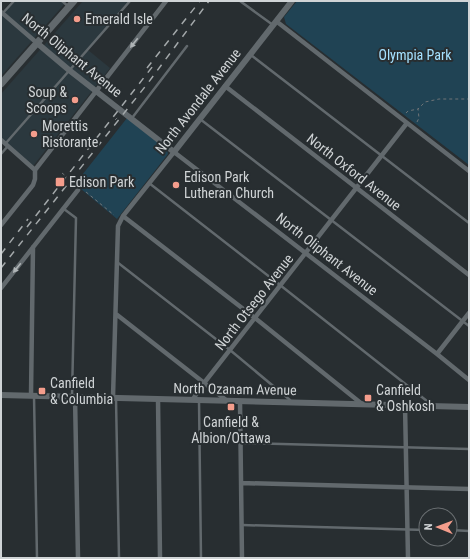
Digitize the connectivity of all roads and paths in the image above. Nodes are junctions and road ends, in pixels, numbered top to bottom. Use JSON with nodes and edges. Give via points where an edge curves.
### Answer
{"nodes":[{"id":1,"x":14,"y":1,"type":"edge"},
{"id":2,"x":62,"y":1,"type":"edge"},
{"id":3,"x":74,"y":1,"type":"edge"},
{"id":4,"x":130,"y":1,"type":"edge"},
{"id":5,"x":166,"y":1,"type":"edge"},
{"id":6,"x":240,"y":1,"type":"edge"},
{"id":7,"x":292,"y":1,"type":"edge"},
{"id":8,"x":69,"y":7,"type":"junction"},
{"id":9,"x":2,"y":14,"type":"edge"},
{"id":10,"x":275,"y":23,"type":"junction"},
{"id":11,"x":37,"y":43,"type":"junction"},
{"id":12,"x":187,"y":46,"type":"dead end"},
{"id":13,"x":250,"y":54,"type":"junction"},
{"id":14,"x":70,"y":70,"type":"junction"},
{"id":15,"x":1,"y":84,"type":"edge"},
{"id":16,"x":225,"y":86,"type":"junction"},
{"id":17,"x":96,"y":91,"type":"junction"},
{"id":18,"x":469,"y":99,"type":"edge"},
{"id":19,"x":418,"y":109,"type":"junction"},
{"id":20,"x":406,"y":113,"type":"dead end"},
{"id":21,"x":118,"y":117,"type":"dead end"},
{"id":22,"x":132,"y":118,"type":"junction"},
{"id":23,"x":200,"y":118,"type":"junction"},
{"id":24,"x":115,"y":120,"type":"dead end"},
{"id":25,"x":417,"y":122,"type":"dead end"},
{"id":26,"x":407,"y":123,"type":"junction"},
{"id":27,"x":1,"y":140,"type":"edge"},
{"id":28,"x":7,"y":145,"type":"junction"},
{"id":29,"x":174,"y":152,"type":"junction"},
{"id":30,"x":1,"y":154,"type":"edge"},
{"id":31,"x":382,"y":156,"type":"junction"},
{"id":32,"x":35,"y":170,"type":"junction"},
{"id":33,"x":469,"y":170,"type":"edge"},
{"id":34,"x":62,"y":174,"type":"dead end"},
{"id":35,"x":67,"y":177,"type":"dead end"},
{"id":36,"x":149,"y":183,"type":"junction"},
{"id":37,"x":356,"y":188,"type":"junction"},
{"id":38,"x":78,"y":190,"type":"dead end"},
{"id":39,"x":86,"y":192,"type":"dead end"},
{"id":40,"x":64,"y":208,"type":"junction"},
{"id":41,"x":114,"y":215,"type":"dead end"},
{"id":42,"x":123,"y":216,"type":"junction"},
{"id":43,"x":331,"y":220,"type":"junction"},
{"id":44,"x":469,"y":223,"type":"edge"},
{"id":45,"x":1,"y":224,"type":"edge"},
{"id":46,"x":34,"y":248,"type":"junction"},
{"id":47,"x":306,"y":253,"type":"junction"},
{"id":48,"x":117,"y":262,"type":"junction"},
{"id":49,"x":469,"y":274,"type":"edge"},
{"id":50,"x":280,"y":285,"type":"junction"},
{"id":51,"x":1,"y":288,"type":"edge"},
{"id":52,"x":469,"y":313,"type":"edge"},
{"id":53,"x":116,"y":314,"type":"junction"},
{"id":54,"x":255,"y":318,"type":"junction"},
{"id":55,"x":462,"y":321,"type":"junction"},
{"id":56,"x":469,"y":326,"type":"edge"},
{"id":57,"x":230,"y":350,"type":"junction"},
{"id":58,"x":437,"y":354,"type":"junction"},
{"id":59,"x":469,"y":380,"type":"edge"},
{"id":60,"x":204,"y":383,"type":"junction"},
{"id":61,"x":1,"y":394,"type":"edge"},
{"id":62,"x":32,"y":395,"type":"junction"},
{"id":63,"x":74,"y":396,"type":"junction"},
{"id":64,"x":115,"y":397,"type":"junction"},
{"id":65,"x":158,"y":399,"type":"junction"},
{"id":66,"x":196,"y":400,"type":"junction"},
{"id":67,"x":226,"y":400,"type":"junction"},
{"id":68,"x":240,"y":401,"type":"junction"},
{"id":69,"x":292,"y":402,"type":"junction"},
{"id":70,"x":362,"y":404,"type":"junction"},
{"id":71,"x":405,"y":405,"type":"junction"},
{"id":72,"x":433,"y":406,"type":"junction"},
{"id":73,"x":469,"y":406,"type":"edge"},
{"id":74,"x":241,"y":443,"type":"junction"},
{"id":75,"x":406,"y":447,"type":"junction"},
{"id":76,"x":469,"y":449,"type":"edge"},
{"id":77,"x":241,"y":483,"type":"junction"},
{"id":78,"x":407,"y":488,"type":"junction"},
{"id":79,"x":469,"y":489,"type":"edge"},
{"id":80,"x":242,"y":525,"type":"junction"},
{"id":81,"x":407,"y":529,"type":"junction"},
{"id":82,"x":418,"y":530,"type":"edge"},
{"id":83,"x":458,"y":530,"type":"edge"},
{"id":84,"x":469,"y":531,"type":"edge"},
{"id":85,"x":37,"y":558,"type":"edge"},
{"id":86,"x":78,"y":558,"type":"edge"},
{"id":87,"x":118,"y":558,"type":"edge"},
{"id":88,"x":160,"y":558,"type":"edge"},
{"id":89,"x":201,"y":558,"type":"edge"},
{"id":90,"x":242,"y":558,"type":"edge"},
{"id":91,"x":408,"y":558,"type":"edge"}],
"edges":[{"from":1,"to":9,"type":"lane"},
{"from":2,"to":8,"type":"lane"},
{"from":3,"to":8,"type":"main road"},
{"from":4,"to":14,"type":"lane"},
{"from":5,"to":17,"type":"street","one_way":true},
{"from":6,"to":10,"type":"lane"},
{"from":7,"to":10,"type":"street","name":"North Avondale Avenue"},
{"from":8,"to":11,"type":"main road"},
{"from":9,"to":11,"type":"street","name":"North Oliphant Avenue"},
{"from":10,"to":13,"type":"street","name":"North Avondale Avenue"},
{"from":10,"to":26,"type":"street"},
{"from":11,"to":14,"type":"street","name":"North Oliphant Avenue"},
{"from":11,"to":15,"type":"main road"},
{"from":12,"to":22,"type":"lane"},
{"from":13,"to":16,"type":"street","name":"North Avondale Avenue"},
{"from":13,"to":31,"type":"lane"},
{"from":14,"to":17,"type":"street","name":"North Oliphant Avenue"},
{"from":14,"to":28,"type":"lane"},
{"from":16,"to":23,"type":"street","name":"North Avondale Avenue"},
{"from":16,"to":37,"type":"street","name":"North Oxford Avenue"},
{"from":17,"to":22,"type":"street","name":"North Oliphant Avenue"},
{"from":17,"to":32,"type":"street"},
{"from":18,"to":19,"type":"path","via":[[439,99],[426,102]]},
{"from":19,"to":20,"type":"path"},
{"from":19,"to":25,"type":"path"},
{"from":21,"to":24,"type":"path"},
{"from":22,"to":29,"type":"street","name":"North Oliphant Avenue"},
{"from":23,"to":29,"type":"street","name":"North Avondale Avenue"},
{"from":23,"to":43,"type":"lane"},
{"from":26,"to":31,"type":"street","name":"North Otsego Avenue"},
{"from":26,"to":33,"type":"street"},
{"from":27,"to":28,"type":"street"},
{"from":28,"to":30,"type":"lane"},
{"from":28,"to":32,"type":"street"},
{"from":29,"to":36,"type":"street","name":"North Avondale Avenue"},
{"from":29,"to":47,"type":"street","name":"North Oliphant Avenue"},
{"from":31,"to":37,"type":"street","name":"North Otsego Avenue"},
{"from":31,"to":44,"type":"lane"},
{"from":32,"to":45,"type":"street","via":[[33,185]]},
{"from":34,"to":35,"type":"path"},
{"from":36,"to":42,"type":"street","name":"North Avondale Avenue"},
{"from":36,"to":50,"type":"lane"},
{"from":37,"to":43,"type":"street","name":"North Otsego Avenue"},
{"from":37,"to":49,"type":"street","name":"North Oxford Avenue"},
{"from":38,"to":40,"type":"street"},
{"from":39,"to":41,"type":"path"},
{"from":40,"to":46,"type":"street"},
{"from":40,"to":63,"type":"lane","via":[[76,218]]},
{"from":42,"to":48,"type":"street","via":[[118,226]]},
{"from":42,"to":54,"type":"street"},
{"from":43,"to":47,"type":"street","name":"North Otsego Avenue"},
{"from":43,"to":55,"type":"lane"},
{"from":46,"to":51,"type":"street","one_way":true},
{"from":46,"to":62,"type":"street"},
{"from":47,"to":50,"type":"street","name":"North Otsego Avenue"},
{"from":47,"to":58,"type":"street","name":"North Oliphant Avenue"},
{"from":48,"to":53,"type":"street"},
{"from":48,"to":57,"type":"lane"},
{"from":50,"to":54,"type":"street","name":"North Otsego Avenue"},
{"from":50,"to":72,"type":"lane"},
{"from":52,"to":55,"type":"street"},
{"from":53,"to":60,"type":"street"},
{"from":53,"to":64,"type":"street"},
{"from":54,"to":57,"type":"street","name":"North Otsego Avenue"},
{"from":54,"to":70,"type":"street"},
{"from":55,"to":56,"type":"lane"},
{"from":55,"to":58,"type":"street"},
{"from":57,"to":60,"type":"street","name":"North Otsego Avenue"},
{"from":57,"to":69,"type":"lane"},
{"from":58,"to":59,"type":"street","name":"North Oliphant Avenue"},
{"from":60,"to":66,"type":"street","name":"North Otsego Avenue"},
{"from":60,"to":67,"type":"street"},
{"from":61,"to":62,"type":"street","name":"North Ozanam Avenue"},
{"from":62,"to":63,"type":"street","name":"North Ozanam Avenue"},
{"from":62,"to":85,"type":"lane"},
{"from":63,"to":64,"type":"street","name":"North Ozanam Avenue"},
{"from":63,"to":86,"type":"street"},
{"from":64,"to":65,"type":"street","name":"North Ozanam Avenue"},
{"from":64,"to":87,"type":"lane"},
{"from":65,"to":66,"type":"street","name":"North Ozanam Avenue"},
{"from":65,"to":88,"type":"street"},
{"from":66,"to":67,"type":"street","name":"North Ozanam Avenue"},
{"from":66,"to":89,"type":"lane"},
{"from":67,"to":68,"type":"street","name":"North Ozanam Avenue"},
{"from":68,"to":69,"type":"street","name":"North Ozanam Avenue"},
{"from":68,"to":74,"type":"street"},
{"from":69,"to":70,"type":"street","name":"North Ozanam Avenue"},
{"from":70,"to":71,"type":"street","name":"North Ozanam Avenue"},
{"from":71,"to":72,"type":"street","name":"North Ozanam Avenue"},
{"from":71,"to":75,"type":"street"},
{"from":72,"to":73,"type":"street","name":"North Ozanam Avenue"},
{"from":74,"to":75,"type":"lane"},
{"from":74,"to":77,"type":"street"},
{"from":75,"to":76,"type":"lane"},
{"from":75,"to":78,"type":"street"},
{"from":77,"to":78,"type":"street"},
{"from":77,"to":80,"type":"street"},
{"from":78,"to":79,"type":"street"},
{"from":78,"to":81,"type":"street"},
{"from":80,"to":81,"type":"lane"},
{"from":80,"to":90,"type":"street"},
{"from":81,"to":82,"type":"lane"},
{"from":81,"to":91,"type":"street"},
{"from":83,"to":84,"type":"lane"}]}
